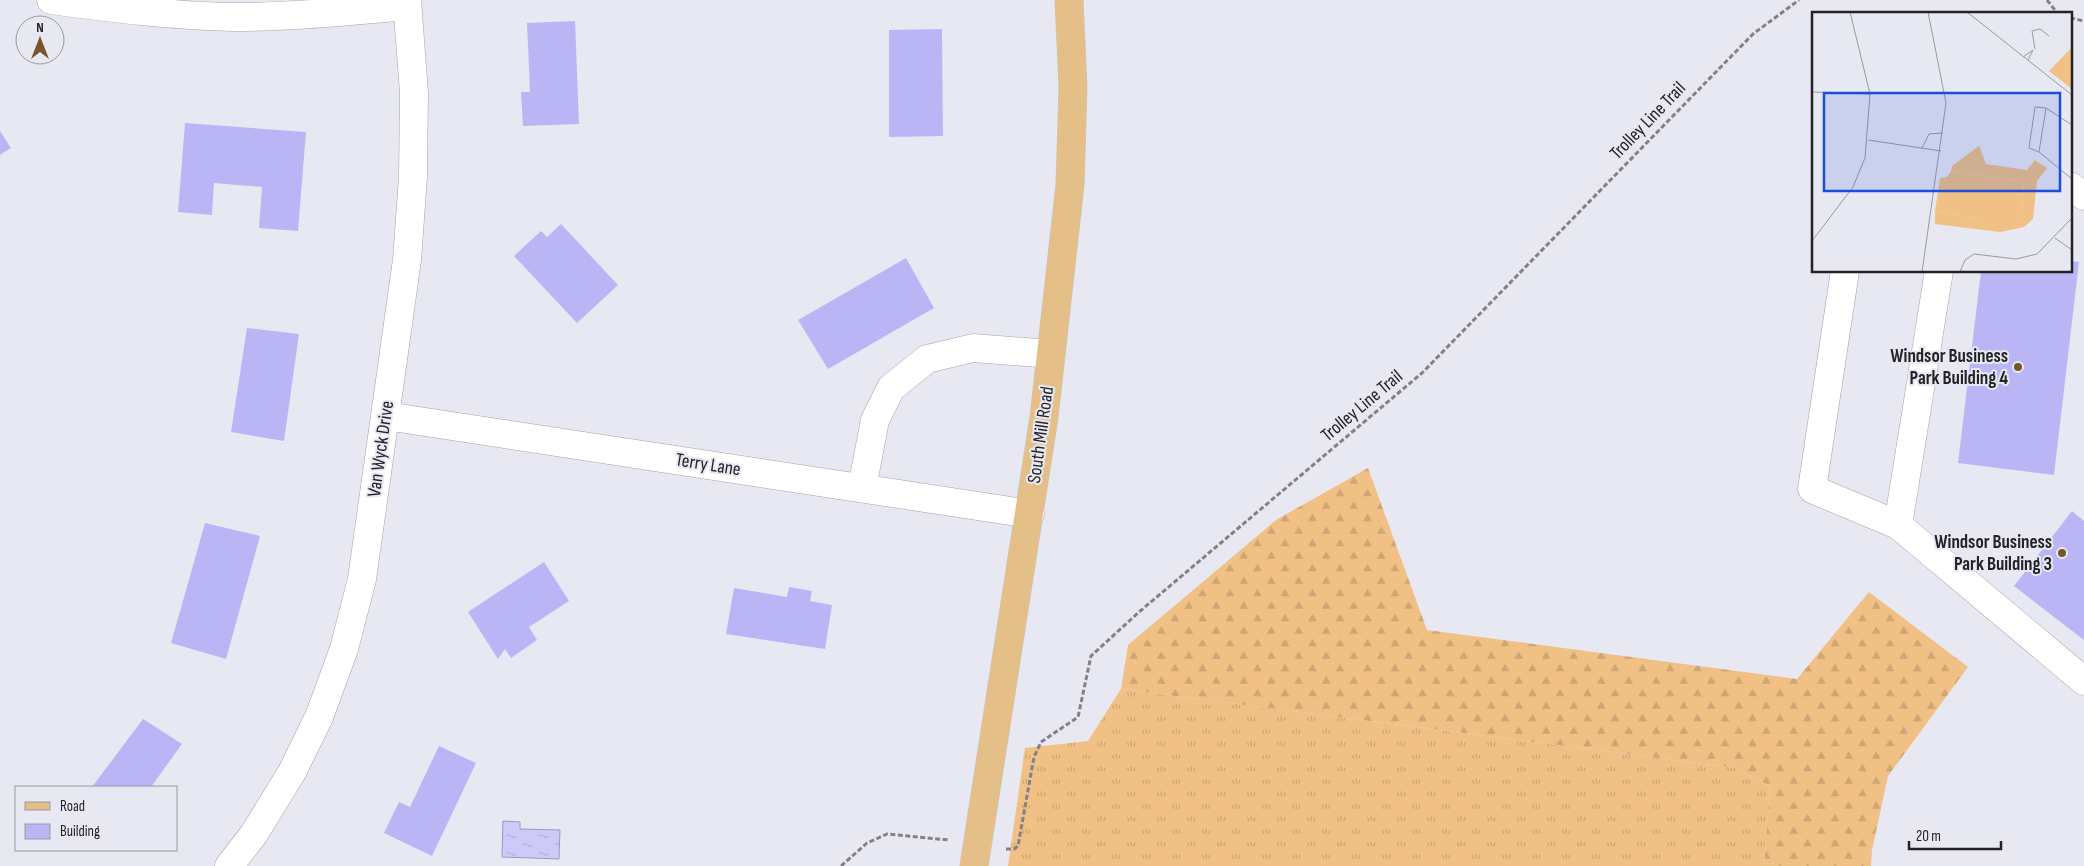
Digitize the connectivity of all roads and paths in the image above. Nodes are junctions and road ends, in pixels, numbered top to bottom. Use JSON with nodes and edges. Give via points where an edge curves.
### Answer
{"nodes":[{"id":1,"x":51,"y":0,"type":"edge"},
{"id":2,"x":1069,"y":0,"type":"edge"},
{"id":3,"x":1800,"y":0,"type":"edge"},
{"id":4,"x":2048,"y":0,"type":"edge"},
{"id":5,"x":407,"y":3,"type":"edge"},
{"id":6,"x":2057,"y":12,"type":"edge"},
{"id":7,"x":2072,"y":187,"type":"edge"},
{"id":8,"x":2084,"y":196,"type":"edge"},
{"id":9,"x":1845,"y":272,"type":"edge"},
{"id":10,"x":1939,"y":272,"type":"edge"},
{"id":11,"x":1051,"y":354,"type":"junction"},
{"id":12,"x":386,"y":416,"type":"junction"},
{"id":13,"x":862,"y":488,"type":"junction"},
{"id":14,"x":1030,"y":514,"type":"junction"},
{"id":15,"x":1898,"y":525,"type":"junction"},
{"id":16,"x":2084,"y":680,"type":"edge"},
{"id":17,"x":951,"y":841,"type":"dead end"},
{"id":18,"x":1005,"y":849,"type":"dead end"},
{"id":19,"x":229,"y":866,"type":"edge"},
{"id":20,"x":841,"y":866,"type":"edge"},
{"id":21,"x":974,"y":866,"type":"edge"}],
"edges":[{"from":1,"to":5,"type":"street","via":[[155,13],[233,17],[301,15]]},
{"from":2,"to":11,"type":"main road","name":"South Mill Road","via":[[1073,87],[1070,185]]},
{"from":3,"to":18,"type":"path","name":"Trolley Line Trail","via":[[1753,34],[1422,373],[1091,656],[1078,717],[1041,742],[1034,757],[1018,846]]},
{"from":4,"to":6,"type":"path"},
{"from":5,"to":12,"type":"street","name":"Van Wyck Drive","via":[[414,94],[413,177],[408,260]]},
{"from":7,"to":8,"type":"street"},
{"from":9,"to":15,"type":"street","via":[[1812,489]]},
{"from":10,"to":15,"type":"street"},
{"from":11,"to":13,"type":"street","via":[[973,348],[927,359],[891,388],[875,420]]},
{"from":11,"to":14,"type":"main road","name":"South Mill Road"},
{"from":12,"to":13,"type":"street","name":"Terry Lane"},
{"from":12,"to":19,"type":"street","name":"Van Wyck Drive","via":[[362,579],[344,649],[319,717],[292,772],[254,834]]},
{"from":13,"to":14,"type":"street","name":"Terry Lane"},
{"from":14,"to":21,"type":"main road","name":"South Mill Road"},
{"from":15,"to":16,"type":"street"},
{"from":17,"to":20,"type":"path","via":[[887,834],[867,843]]}]}
